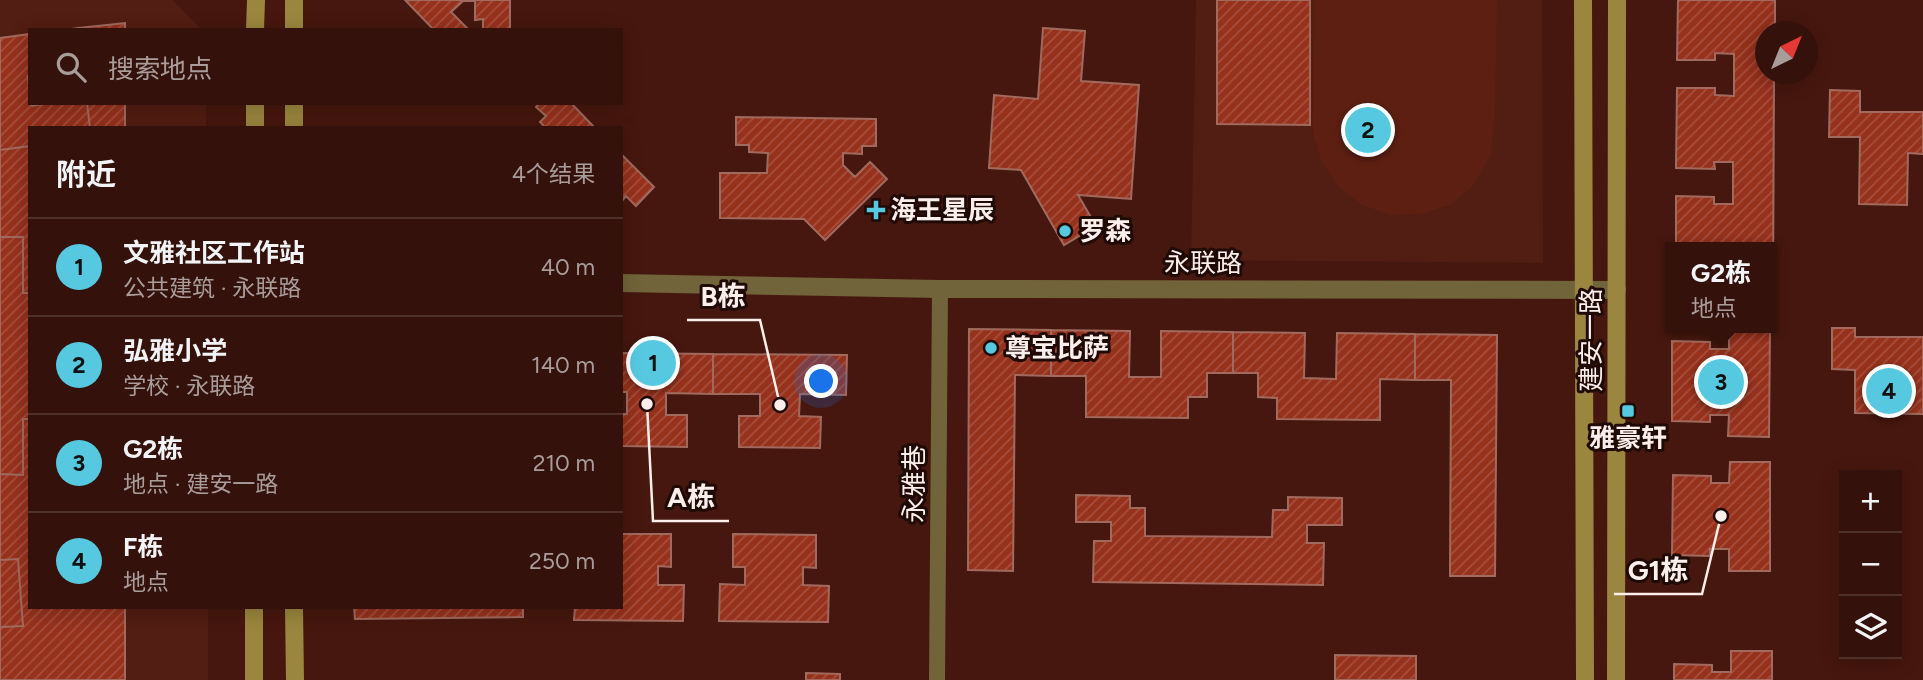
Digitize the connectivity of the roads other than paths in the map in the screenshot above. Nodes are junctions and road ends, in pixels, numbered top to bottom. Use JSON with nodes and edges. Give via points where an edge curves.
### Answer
{"nodes":[{"id":1,"x":256,"y":0,"type":"edge"},
{"id":2,"x":294,"y":0,"type":"edge"},
{"id":3,"x":1583,"y":0,"type":"edge"},
{"id":4,"x":1617,"y":0,"type":"edge"},
{"id":5,"x":256,"y":28,"type":"edge"},
{"id":6,"x":294,"y":28,"type":"edge"},
{"id":7,"x":255,"y":105,"type":"edge"},
{"id":8,"x":294,"y":105,"type":"edge"},
{"id":9,"x":255,"y":126,"type":"edge"},
{"id":10,"x":294,"y":126,"type":"edge"},
{"id":11,"x":623,"y":283,"type":"edge"},
{"id":12,"x":940,"y":289,"type":"junction"},
{"id":13,"x":1584,"y":289,"type":"junction"},
{"id":14,"x":1617,"y":290,"type":"junction"},
{"id":15,"x":254,"y":609,"type":"edge"},
{"id":16,"x":294,"y":609,"type":"edge"},
{"id":17,"x":254,"y":680,"type":"edge"},
{"id":18,"x":295,"y":680,"type":"edge"},
{"id":19,"x":937,"y":680,"type":"edge"},
{"id":20,"x":1585,"y":680,"type":"edge"},
{"id":21,"x":1616,"y":680,"type":"edge"}],
"edges":[{"from":1,"to":5,"type":"main road"},
{"from":2,"to":6,"type":"main road"},
{"from":3,"to":13,"type":"main road","name":"建安一路"},
{"from":4,"to":14,"type":"main road","name":"建安一路"},
{"from":7,"to":9,"type":"main road"},
{"from":8,"to":10,"type":"main road"},
{"from":11,"to":12,"type":"street","name":"永联路"},
{"from":12,"to":13,"type":"street","name":"永联路"},
{"from":12,"to":19,"type":"lane","name":"永雅巷"},
{"from":13,"to":14,"type":"street","name":"永联路"},
{"from":13,"to":20,"type":"main road","name":"建安一路"},
{"from":14,"to":21,"type":"main road","name":"建安一路"},
{"from":15,"to":17,"type":"main road"},
{"from":16,"to":18,"type":"main road"}]}
